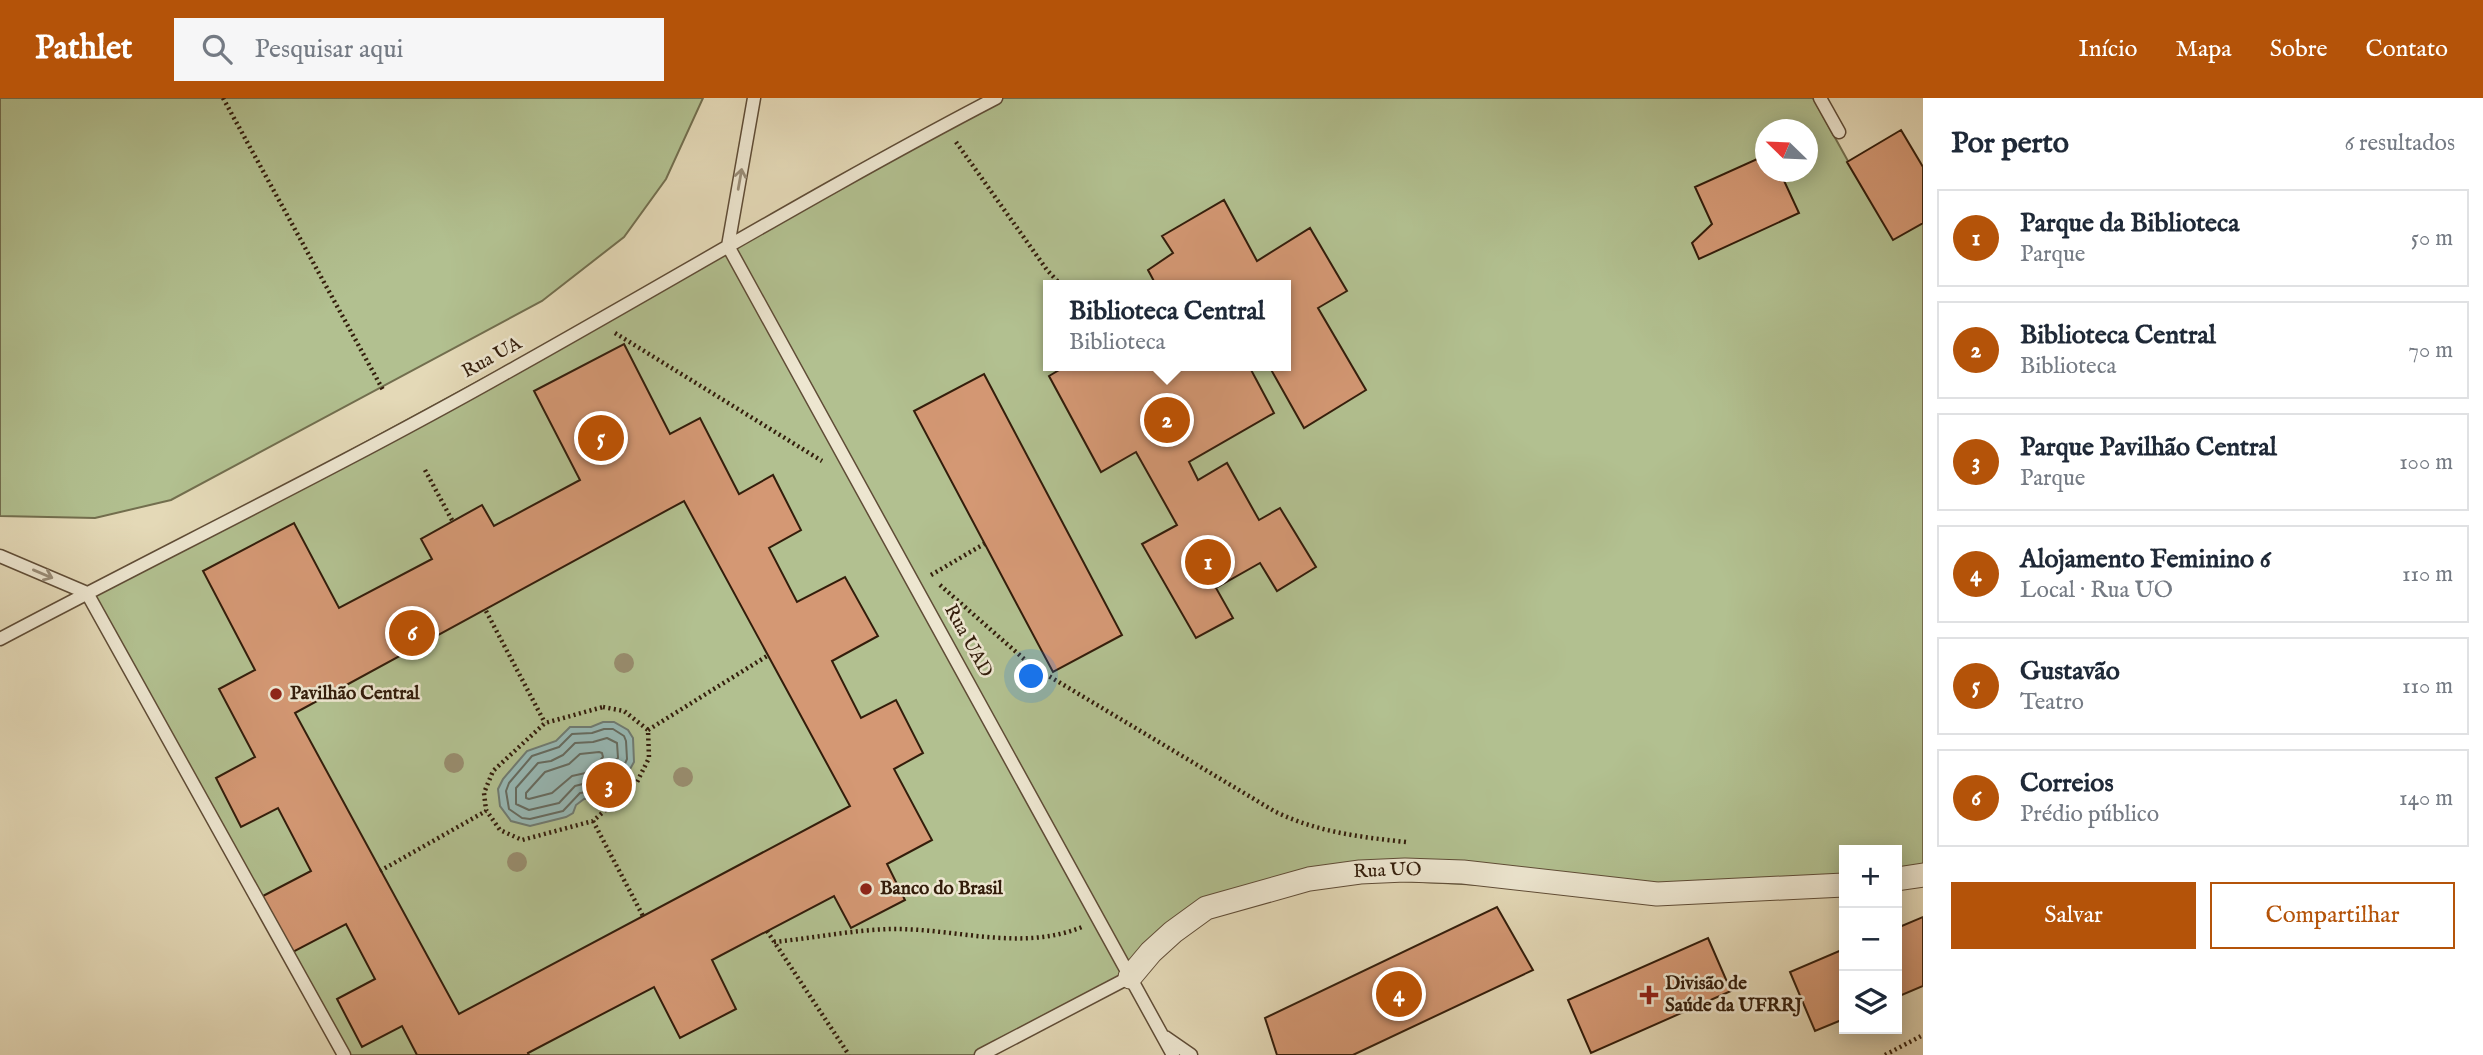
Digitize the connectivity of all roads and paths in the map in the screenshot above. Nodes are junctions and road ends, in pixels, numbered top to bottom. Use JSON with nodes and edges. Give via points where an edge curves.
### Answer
{"nodes":[{"id":1,"x":223,"y":98,"type":"edge"},
{"id":2,"x":754,"y":98,"type":"edge"},
{"id":3,"x":996,"y":98,"type":"edge"},
{"id":4,"x":1820,"y":98,"type":"edge"},
{"id":5,"x":944,"y":125,"type":"junction"},
{"id":6,"x":1839,"y":132,"type":"dead end"},
{"id":7,"x":728,"y":246,"type":"junction"},
{"id":8,"x":1056,"y":280,"type":"edge"},
{"id":9,"x":597,"y":321,"type":"junction"},
{"id":10,"x":383,"y":390,"type":"dead end"},
{"id":11,"x":425,"y":470,"type":"dead end"},
{"id":12,"x":861,"y":485,"type":"junction"},
{"id":13,"x":453,"y":522,"type":"dead end"},
{"id":14,"x":984,"y":544,"type":"dead end"},
{"id":15,"x":0,"y":556,"type":"edge"},
{"id":16,"x":929,"y":576,"type":"junction"},
{"id":17,"x":916,"y":588,"type":"junction"},
{"id":18,"x":86,"y":593,"type":"junction"},
{"id":19,"x":486,"y":611,"type":"dead end"},
{"id":20,"x":0,"y":639,"type":"edge"},
{"id":21,"x":767,"y":656,"type":"dead end"},
{"id":22,"x":545,"y":723,"type":"junction"},
{"id":23,"x":648,"y":730,"type":"junction"},
{"id":24,"x":486,"y":810,"type":"junction"},
{"id":25,"x":593,"y":821,"type":"junction"},
{"id":26,"x":1416,"y":843,"type":"dead end"},
{"id":27,"x":380,"y":871,"type":"dead end"},
{"id":28,"x":1923,"y":875,"type":"edge"},
{"id":29,"x":1902,"y":877,"type":"edge"},
{"id":30,"x":1839,"y":885,"type":"edge"},
{"id":31,"x":643,"y":916,"type":"dead end"},
{"id":32,"x":1098,"y":920,"type":"junction"},
{"id":33,"x":767,"y":931,"type":"dead end"},
{"id":34,"x":774,"y":942,"type":"junction"},
{"id":35,"x":1130,"y":977,"type":"junction"},
{"id":36,"x":1161,"y":1035,"type":"junction"},
{"id":37,"x":1923,"y":1035,"type":"edge"},
{"id":38,"x":344,"y":1055,"type":"edge"},
{"id":39,"x":849,"y":1055,"type":"edge"},
{"id":40,"x":981,"y":1055,"type":"edge"},
{"id":41,"x":1173,"y":1055,"type":"edge"},
{"id":42,"x":1191,"y":1055,"type":"edge"},
{"id":43,"x":1885,"y":1055,"type":"edge"}],
"edges":[{"from":1,"to":10,"type":"path"},
{"from":7,"to":2,"type":"lane","one_way":true},
{"from":3,"to":5,"type":"lane","name":"Rua UA"},
{"from":4,"to":6,"type":"lane"},
{"from":5,"to":7,"type":"lane","name":"Rua UA"},
{"from":5,"to":8,"type":"path"},
{"from":7,"to":9,"type":"lane","name":"Rua UA"},
{"from":7,"to":12,"type":"lane","name":"Rua UAD"},
{"from":9,"to":12,"type":"path"},
{"from":9,"to":18,"type":"lane","name":"Rua UA","via":[[326,471]]},
{"from":11,"to":13,"type":"path"},
{"from":12,"to":17,"type":"lane","name":"Rua UAD"},
{"from":14,"to":16,"type":"path"},
{"from":15,"to":18,"type":"lane","one_way":true},
{"from":16,"to":17,"type":"path"},
{"from":16,"to":26,"type":"path","via":[[1032,666],[1274,811],[1328,831]]},
{"from":17,"to":32,"type":"lane","name":"Rua UAD"},
{"from":18,"to":20,"type":"lane","name":"Rua UA"},
{"from":18,"to":38,"type":"lane"},
{"from":19,"to":22,"type":"path"},
{"from":21,"to":23,"type":"path"},
{"from":22,"to":23,"type":"path","via":[[603,707],[624,710]]},
{"from":22,"to":24,"type":"path","via":[[493,771],[484,793]]},
{"from":23,"to":25,"type":"path","via":[[649,758],[637,782]]},
{"from":24,"to":25,"type":"path","via":[[500,830],[522,839]]},
{"from":24,"to":27,"type":"path"},
{"from":25,"to":31,"type":"path"},
{"from":28,"to":29,"type":"street"},
{"from":30,"to":35,"type":"street","name":"Rua UO","via":[[1657,894],[1463,872],[1360,872],[1309,879],[1206,908],[1172,932]]},
{"from":32,"to":34,"type":"path","via":[[1064,934],[1032,940],[891,929]]},
{"from":32,"to":35,"type":"lane","name":"Rua UAD"},
{"from":33,"to":34,"type":"path"},
{"from":34,"to":39,"type":"path"},
{"from":35,"to":36,"type":"lane","name":"Rua UAD"},
{"from":35,"to":40,"type":"lane","name":"Rua UO"},
{"from":36,"to":41,"type":"lane","name":"Rua UAD"},
{"from":36,"to":42,"type":"lane"},
{"from":37,"to":43,"type":"path"}]}
